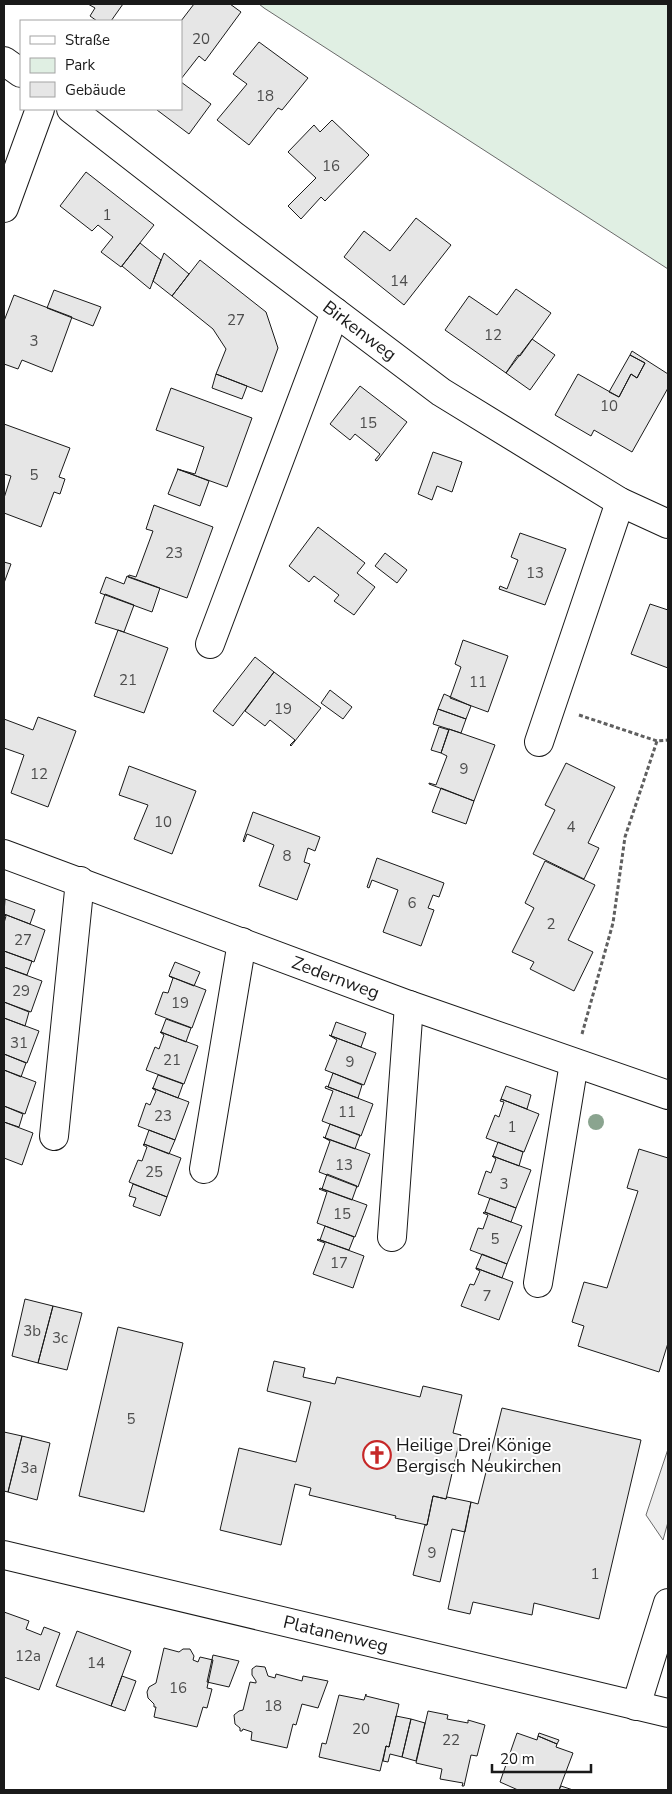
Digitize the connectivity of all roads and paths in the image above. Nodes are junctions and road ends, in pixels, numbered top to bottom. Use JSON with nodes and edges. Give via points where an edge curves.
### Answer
{"nodes":[{"id":1,"x":4,"y":61,"type":"edge"},
{"id":2,"x":20,"y":72,"type":"edge"},
{"id":3,"x":40,"y":110,"type":"edge"},
{"id":4,"x":72,"y":110,"type":"edge"},
{"id":5,"x":4,"y":208,"type":"edge"},
{"id":6,"x":335,"y":312,"type":"junction"},
{"id":7,"x":620,"y":502,"type":"junction"},
{"id":8,"x":668,"y":524,"type":"edge"},
{"id":9,"x":210,"y":644,"type":"dead end"},
{"id":10,"x":552,"y":706,"type":"junction"},
{"id":11,"x":668,"y":740,"type":"edge"},
{"id":12,"x":657,"y":741,"type":"junction"},
{"id":13,"x":540,"y":742,"type":"dead end"},
{"id":14,"x":4,"y":854,"type":"edge"},
{"id":15,"x":80,"y":882,"type":"junction"},
{"id":16,"x":242,"y":942,"type":"junction"},
{"id":17,"x":409,"y":1005,"type":"junction"},
{"id":18,"x":574,"y":1063,"type":"junction"},
{"id":19,"x":668,"y":1095,"type":"edge"},
{"id":20,"x":54,"y":1136,"type":"dead end"},
{"id":21,"x":204,"y":1169,"type":"dead end"},
{"id":22,"x":392,"y":1237,"type":"dead end"},
{"id":23,"x":538,"y":1283,"type":"dead end"},
{"id":24,"x":4,"y":1555,"type":"edge"},
{"id":25,"x":668,"y":1603,"type":"edge"},
{"id":26,"x":636,"y":1706,"type":"junction"},
{"id":27,"x":668,"y":1713,"type":"edge"}],
"edges":[{"from":1,"to":2,"type":"street"},
{"from":3,"to":5,"type":"street"},
{"from":4,"to":6,"type":"street","name":"Birkenweg"},
{"from":6,"to":7,"type":"street","name":"Birkenweg","via":[[441,392]]},
{"from":6,"to":9,"type":"street"},
{"from":7,"to":8,"type":"street","name":"Birkenweg"},
{"from":7,"to":10,"type":"street"},
{"from":10,"to":12,"type":"path"},
{"from":10,"to":13,"type":"street"},
{"from":11,"to":12,"type":"path"},
{"from":12,"to":18,"type":"path","via":[[625,837],[613,923]]},
{"from":14,"to":15,"type":"street","name":"Zedernweg"},
{"from":15,"to":16,"type":"street","name":"Zedernweg"},
{"from":15,"to":20,"type":"street"},
{"from":16,"to":17,"type":"street","name":"Zedernweg"},
{"from":16,"to":21,"type":"street"},
{"from":17,"to":18,"type":"street","name":"Zedernweg"},
{"from":17,"to":22,"type":"street"},
{"from":18,"to":19,"type":"street","name":"Zedernweg"},
{"from":18,"to":23,"type":"street"},
{"from":24,"to":26,"type":"street","name":"Platanenweg"},
{"from":25,"to":26,"type":"street"},
{"from":26,"to":27,"type":"street","name":"Platanenweg"}]}
